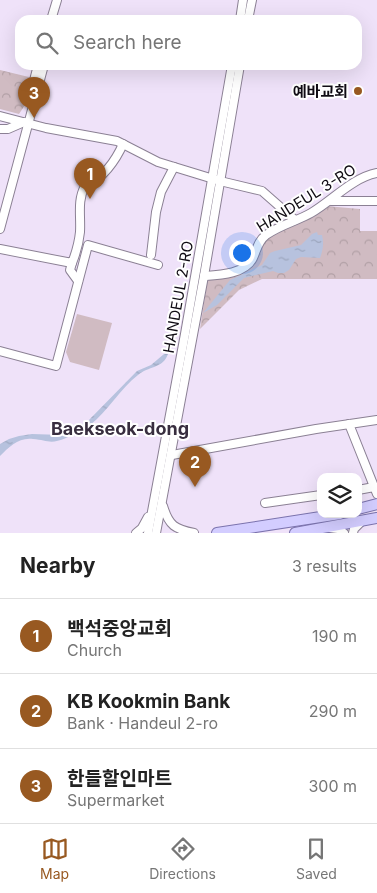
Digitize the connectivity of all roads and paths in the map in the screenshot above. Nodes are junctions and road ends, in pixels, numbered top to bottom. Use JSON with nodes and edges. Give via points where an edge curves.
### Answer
{"nodes":[{"id":1,"x":57,"y":0,"type":"edge"},
{"id":2,"x":62,"y":0,"type":"edge"},
{"id":3,"x":243,"y":0,"type":"edge"},
{"id":4,"x":252,"y":0,"type":"edge"},
{"id":5,"x":53,"y":15,"type":"edge"},
{"id":6,"x":58,"y":15,"type":"edge"},
{"id":7,"x":241,"y":15,"type":"edge"},
{"id":8,"x":249,"y":15,"type":"edge"},
{"id":9,"x":37,"y":70,"type":"edge"},
{"id":10,"x":42,"y":70,"type":"edge"},
{"id":11,"x":231,"y":70,"type":"edge"},
{"id":12,"x":239,"y":70,"type":"edge"},
{"id":13,"x":0,"y":116,"type":"edge"},
{"id":14,"x":26,"y":123,"type":"junction"},
{"id":15,"x":0,"y":129,"type":"edge"},
{"id":16,"x":123,"y":144,"type":"junction"},
{"id":17,"x":174,"y":167,"type":"junction"},
{"id":18,"x":377,"y":173,"type":"edge"},
{"id":19,"x":216,"y":180,"type":"junction"},
{"id":20,"x":330,"y":200,"type":"junction"},
{"id":21,"x":377,"y":201,"type":"edge"},
{"id":22,"x":0,"y":212,"type":"edge"},
{"id":23,"x":295,"y":220,"type":"junction"},
{"id":24,"x":0,"y":230,"type":"edge"},
{"id":25,"x":0,"y":249,"type":"edge"},
{"id":26,"x":151,"y":255,"type":"dead end"},
{"id":27,"x":72,"y":263,"type":"junction"},
{"id":28,"x":158,"y":264,"type":"dead end"},
{"id":29,"x":204,"y":276,"type":"junction"},
{"id":30,"x":78,"y":281,"type":"junction"},
{"id":31,"x":0,"y":350,"type":"edge"},
{"id":32,"x":377,"y":420,"type":"edge"},
{"id":33,"x":349,"y":424,"type":"junction"},
{"id":34,"x":172,"y":455,"type":"junction"},
{"id":35,"x":362,"y":490,"type":"edge"},
{"id":36,"x":375,"y":490,"type":"edge"},
{"id":37,"x":317,"y":496,"type":"edge"},
{"id":38,"x":162,"y":503,"type":"junction"},
{"id":39,"x":265,"y":503,"type":"dead end"},
{"id":40,"x":377,"y":504,"type":"edge"},
{"id":41,"x":362,"y":508,"type":"edge"},
{"id":42,"x":152,"y":511,"type":"junction"},
{"id":43,"x":317,"y":518,"type":"edge"},
{"id":44,"x":377,"y":518,"type":"edge"},
{"id":45,"x":362,"y":521,"type":"junction"},
{"id":46,"x":328,"y":528,"type":"junction"},
{"id":47,"x":136,"y":533,"type":"edge"},
{"id":48,"x":148,"y":533,"type":"edge"},
{"id":49,"x":156,"y":533,"type":"edge"},
{"id":50,"x":194,"y":533,"type":"edge"},
{"id":51,"x":217,"y":533,"type":"edge"},
{"id":52,"x":295,"y":533,"type":"edge"},
{"id":53,"x":344,"y":533,"type":"edge"},
{"id":54,"x":353,"y":533,"type":"edge"}],
"edges":[{"from":1,"to":5,"type":"street"},
{"from":2,"to":6,"type":"street"},
{"from":3,"to":7,"type":"street"},
{"from":4,"to":8,"type":"street"},
{"from":9,"to":14,"type":"street"},
{"from":10,"to":14,"type":"street"},
{"from":11,"to":19,"type":"street","name":"HANDEUL 2-RO"},
{"from":12,"to":19,"type":"street","name":"HANDEUL 2-RO"},
{"from":13,"to":14,"type":"street"},
{"from":14,"to":15,"type":"street"},
{"from":14,"to":16,"type":"street"},
{"from":14,"to":22,"type":"street"},
{"from":14,"to":24,"type":"street"},
{"from":16,"to":17,"type":"street"},
{"from":16,"to":27,"type":"street","via":[[118,157],[92,184],[85,186],[81,194],[80,232]]},
{"from":17,"to":19,"type":"street"},
{"from":17,"to":26,"type":"street","via":[[161,192]]},
{"from":18,"to":20,"type":"street","name":"HANDEUL 3-RO","via":[[356,182]]},
{"from":19,"to":23,"type":"street","via":[[262,191]]},
{"from":19,"to":29,"type":"street","name":"HANDEUL 2-RO"},
{"from":19,"to":42,"type":"street","name":"HANDEUL 2-RO"},
{"from":20,"to":21,"type":"street"},
{"from":20,"to":23,"type":"street","name":"HANDEUL 3-RO"},
{"from":23,"to":29,"type":"street","name":"HANDEUL 3-RO","via":[[266,235],[245,267]]},
{"from":25,"to":27,"type":"street"},
{"from":27,"to":30,"type":"street","via":[[70,270]]},
{"from":28,"to":30,"type":"street","via":[[88,245]]},
{"from":29,"to":34,"type":"street","name":"HANDEUL 2-RO"},
{"from":30,"to":31,"type":"street","via":[[56,366]]},
{"from":32,"to":33,"type":"street"},
{"from":33,"to":34,"type":"street"},
{"from":33,"to":36,"type":"street"},
{"from":34,"to":38,"type":"street","name":"HANDEUL 2-RO"},
{"from":35,"to":36,"type":"street"},
{"from":37,"to":39,"type":"street"},
{"from":38,"to":49,"type":"street","name":"HANDEUL 2-RO"},
{"from":38,"to":50,"type":"street","via":[[171,524]]},
{"from":40,"to":41,"type":"main road"},
{"from":42,"to":47,"type":"street"},
{"from":42,"to":48,"type":"street","name":"HANDEUL 2-RO"},
{"from":43,"to":51,"type":"main road"},
{"from":44,"to":45,"type":"main road"},
{"from":45,"to":46,"type":"main road"},
{"from":45,"to":54,"type":"street"},
{"from":46,"to":52,"type":"main road"},
{"from":46,"to":53,"type":"street"}]}
